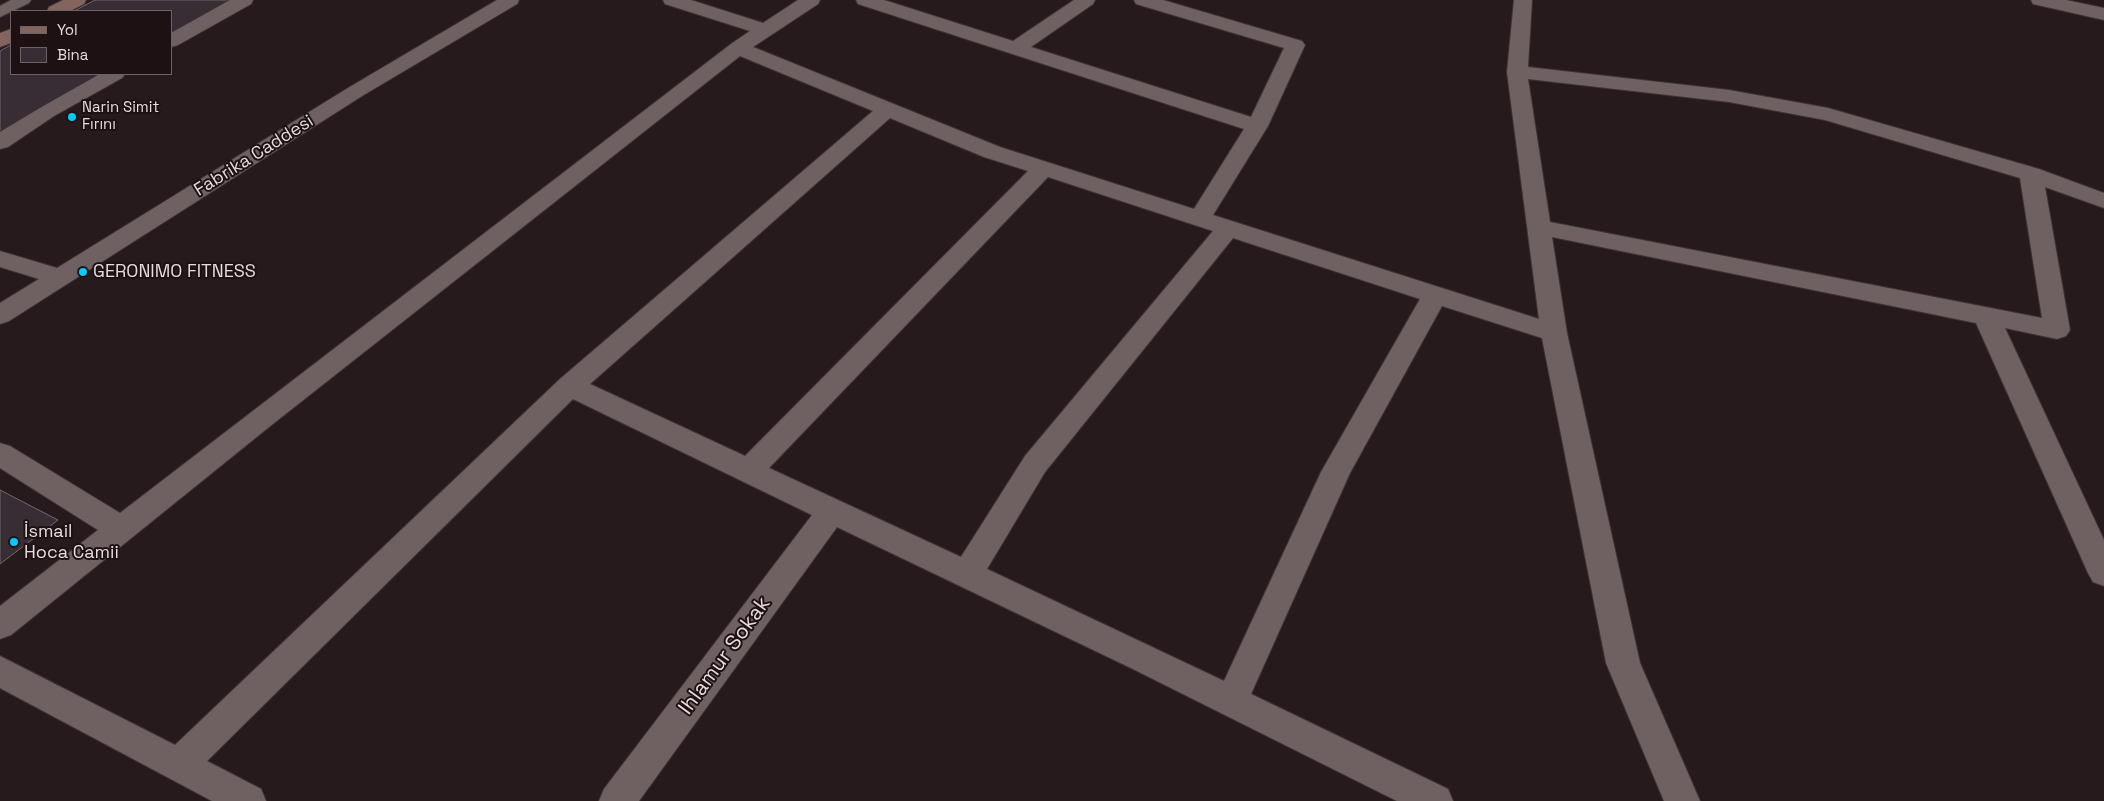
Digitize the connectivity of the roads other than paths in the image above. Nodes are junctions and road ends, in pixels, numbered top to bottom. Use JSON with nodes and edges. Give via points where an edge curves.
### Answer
{"nodes":[{"id":1,"x":24,"y":0,"type":"edge"},
{"id":2,"x":77,"y":0,"type":"edge"},
{"id":3,"x":244,"y":0,"type":"edge"},
{"id":4,"x":510,"y":0,"type":"edge"},
{"id":5,"x":672,"y":0,"type":"edge"},
{"id":6,"x":811,"y":0,"type":"edge"},
{"id":7,"x":865,"y":0,"type":"edge"},
{"id":8,"x":1086,"y":0,"type":"edge"},
{"id":9,"x":1143,"y":0,"type":"edge"},
{"id":10,"x":1523,"y":0,"type":"edge"},
{"id":11,"x":2040,"y":0,"type":"edge"},
{"id":12,"x":58,"y":10,"type":"edge"},
{"id":13,"x":0,"y":12,"type":"edge"},
{"id":14,"x":2104,"y":14,"type":"edge"},
{"id":15,"x":765,"y":30,"type":"junction"},
{"id":16,"x":172,"y":40,"type":"edge"},
{"id":17,"x":738,"y":48,"type":"junction"},
{"id":18,"x":1015,"y":49,"type":"junction"},
{"id":19,"x":1517,"y":72,"type":"junction"},
{"id":20,"x":113,"y":75,"type":"edge"},
{"id":21,"x":888,"y":110,"type":"junction"},
{"id":22,"x":1257,"y":126,"type":"junction"},
{"id":23,"x":0,"y":142,"type":"edge"},
{"id":24,"x":1043,"y":169,"type":"junction"},
{"id":25,"x":2031,"y":174,"type":"junction"},
{"id":26,"x":2104,"y":201,"type":"edge"},
{"id":27,"x":1199,"y":219,"type":"junction"},
{"id":28,"x":1538,"y":226,"type":"junction"},
{"id":29,"x":1228,"y":228,"type":"junction"},
{"id":30,"x":0,"y":259,"type":"edge"},
{"id":31,"x":61,"y":278,"type":"junction"},
{"id":32,"x":1435,"y":295,"type":"junction"},
{"id":33,"x":0,"y":315,"type":"edge"},
{"id":34,"x":1986,"y":316,"type":"junction"},
{"id":35,"x":1554,"y":333,"type":"junction"},
{"id":36,"x":570,"y":386,"type":"junction"},
{"id":37,"x":0,"y":454,"type":"edge"},
{"id":38,"x":748,"y":471,"type":"junction"},
{"id":39,"x":832,"y":511,"type":"junction"},
{"id":40,"x":121,"y":529,"type":"junction"},
{"id":41,"x":2104,"y":573,"type":"edge"},
{"id":42,"x":967,"y":575,"type":"junction"},
{"id":43,"x":0,"y":625,"type":"edge"},
{"id":44,"x":0,"y":671,"type":"edge"},
{"id":45,"x":1231,"y":702,"type":"junction"},
{"id":46,"x":179,"y":765,"type":"junction"},
{"id":47,"x":248,"y":801,"type":"edge"},
{"id":48,"x":618,"y":801,"type":"edge"},
{"id":49,"x":1435,"y":801,"type":"edge"},
{"id":50,"x":1682,"y":801,"type":"edge"}],
"edges":[{"from":1,"to":13,"type":"lane"},
{"from":2,"to":12,"type":"main road"},
{"from":3,"to":16,"type":"street"},
{"from":4,"to":31,"type":"street","name":"Fabrika Caddesi","via":[[355,92]]},
{"from":5,"to":15,"type":"street"},
{"from":6,"to":15,"type":"street"},
{"from":7,"to":18,"type":"street"},
{"from":8,"to":18,"type":"street"},
{"from":9,"to":22,"type":"street","via":[[1295,45]]},
{"from":10,"to":19,"type":"street"},
{"from":11,"to":14,"type":"street"},
{"from":15,"to":17,"type":"street"},
{"from":17,"to":21,"type":"street"},
{"from":17,"to":40,"type":"street"},
{"from":18,"to":22,"type":"street"},
{"from":19,"to":25,"type":"street","via":[[1729,96],[1828,114]]},
{"from":19,"to":28,"type":"street"},
{"from":20,"to":23,"type":"street"},
{"from":21,"to":24,"type":"street"},
{"from":21,"to":36,"type":"street"},
{"from":22,"to":27,"type":"street"},
{"from":24,"to":27,"type":"street"},
{"from":24,"to":38,"type":"street"},
{"from":25,"to":26,"type":"street"},
{"from":25,"to":34,"type":"street","via":[[2057,330]]},
{"from":27,"to":29,"type":"street"},
{"from":28,"to":34,"type":"street"},
{"from":28,"to":35,"type":"street"},
{"from":29,"to":32,"type":"street"},
{"from":29,"to":42,"type":"street","via":[[1035,464]]},
{"from":30,"to":31,"type":"street"},
{"from":31,"to":33,"type":"street","name":"Fabrika Caddesi"},
{"from":32,"to":35,"type":"street"},
{"from":32,"to":45,"type":"street","via":[[1336,472]]},
{"from":34,"to":41,"type":"street"},
{"from":35,"to":50,"type":"street","via":[[1623,663]]},
{"from":36,"to":38,"type":"street"},
{"from":36,"to":46,"type":"street"},
{"from":37,"to":40,"type":"street"},
{"from":38,"to":39,"type":"street"},
{"from":39,"to":42,"type":"street"},
{"from":39,"to":48,"type":"street","name":"Ihlamur Sokak"},
{"from":40,"to":43,"type":"street"},
{"from":42,"to":45,"type":"street"},
{"from":44,"to":46,"type":"street"},
{"from":45,"to":49,"type":"street"},
{"from":46,"to":47,"type":"street"}]}
